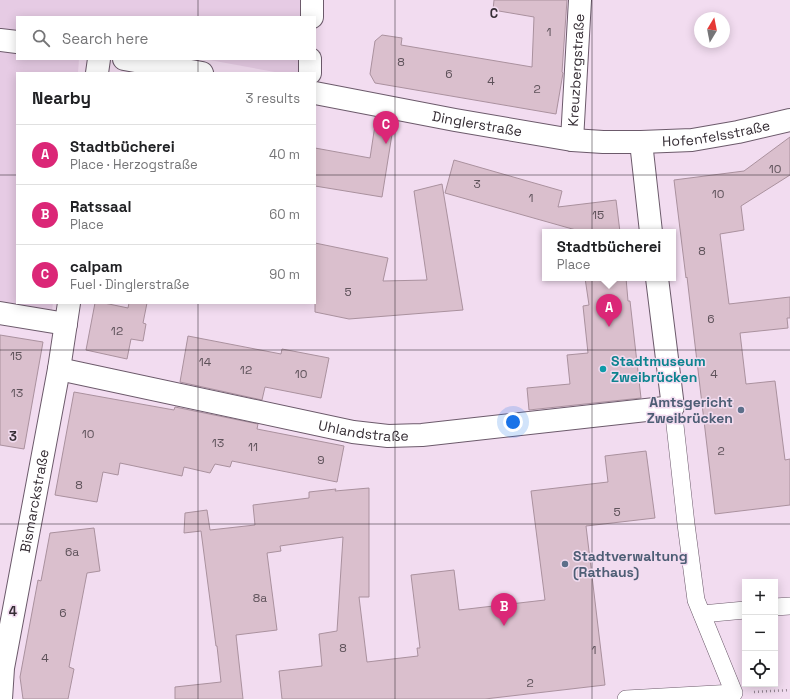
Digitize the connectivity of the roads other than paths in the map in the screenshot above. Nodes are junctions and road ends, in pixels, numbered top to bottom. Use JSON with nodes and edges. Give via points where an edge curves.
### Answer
{"nodes":[{"id":1,"x":312,"y":0,"type":"edge"},
{"id":2,"x":580,"y":0,"type":"edge"},
{"id":3,"x":312,"y":16,"type":"edge"},
{"id":4,"x":0,"y":40,"type":"edge"},
{"id":5,"x":16,"y":42,"type":"edge"},
{"id":6,"x":99,"y":60,"type":"edge"},
{"id":7,"x":130,"y":60,"type":"edge"},
{"id":8,"x":310,"y":60,"type":"edge"},
{"id":9,"x":97,"y":72,"type":"edge"},
{"id":10,"x":196,"y":72,"type":"edge"},
{"id":11,"x":310,"y":72,"type":"edge"},
{"id":12,"x":316,"y":93,"type":"edge"},
{"id":13,"x":790,"y":120,"type":"edge"},
{"id":14,"x":572,"y":140,"type":"junction"},
{"id":15,"x":640,"y":142,"type":"junction"},
{"id":16,"x":652,"y":229,"type":"edge"},
{"id":17,"x":657,"y":281,"type":"edge"},
{"id":18,"x":0,"y":313,"type":"edge"},
{"id":19,"x":67,"y":313,"type":"edge"},
{"id":20,"x":59,"y":369,"type":"junction"},
{"id":21,"x":673,"y":407,"type":"junction"},
{"id":22,"x":790,"y":606,"type":"edge"},
{"id":23,"x":778,"y":607,"type":"edge"},
{"id":24,"x":742,"y":610,"type":"edge"},
{"id":25,"x":702,"y":614,"type":"junction"},
{"id":26,"x":1,"y":699,"type":"edge"},
{"id":27,"x":626,"y":699,"type":"edge"}],
"edges":[{"from":1,"to":3,"type":"street"},
{"from":2,"to":14,"type":"street","name":"Kreuzbergstraße"},
{"from":4,"to":5,"type":"street"},
{"from":6,"to":9,"type":"street"},
{"from":7,"to":10,"type":"street"},
{"from":8,"to":11,"type":"street"},
{"from":12,"to":14,"type":"street","name":"Dinglerstraße"},
{"from":13,"to":15,"type":"street","name":"Hofenfelsstraße","via":[[692,140]]},
{"from":14,"to":15,"type":"street","name":"Dinglerstraße"},
{"from":15,"to":16,"type":"street"},
{"from":17,"to":21,"type":"street"},
{"from":18,"to":19,"type":"street"},
{"from":19,"to":20,"type":"street","name":"Bismarckstraße"},
{"from":20,"to":21,"type":"street","name":"Uhlandstraße","via":[[353,432],[388,436],[422,435]]},
{"from":20,"to":26,"type":"street","name":"Bismarckstraße","via":[[3,668]]},
{"from":21,"to":25,"type":"street","via":[[696,600]]},
{"from":22,"to":23,"type":"street"},
{"from":24,"to":25,"type":"street"},
{"from":25,"to":27,"type":"street","via":[[734,693]]}]}
